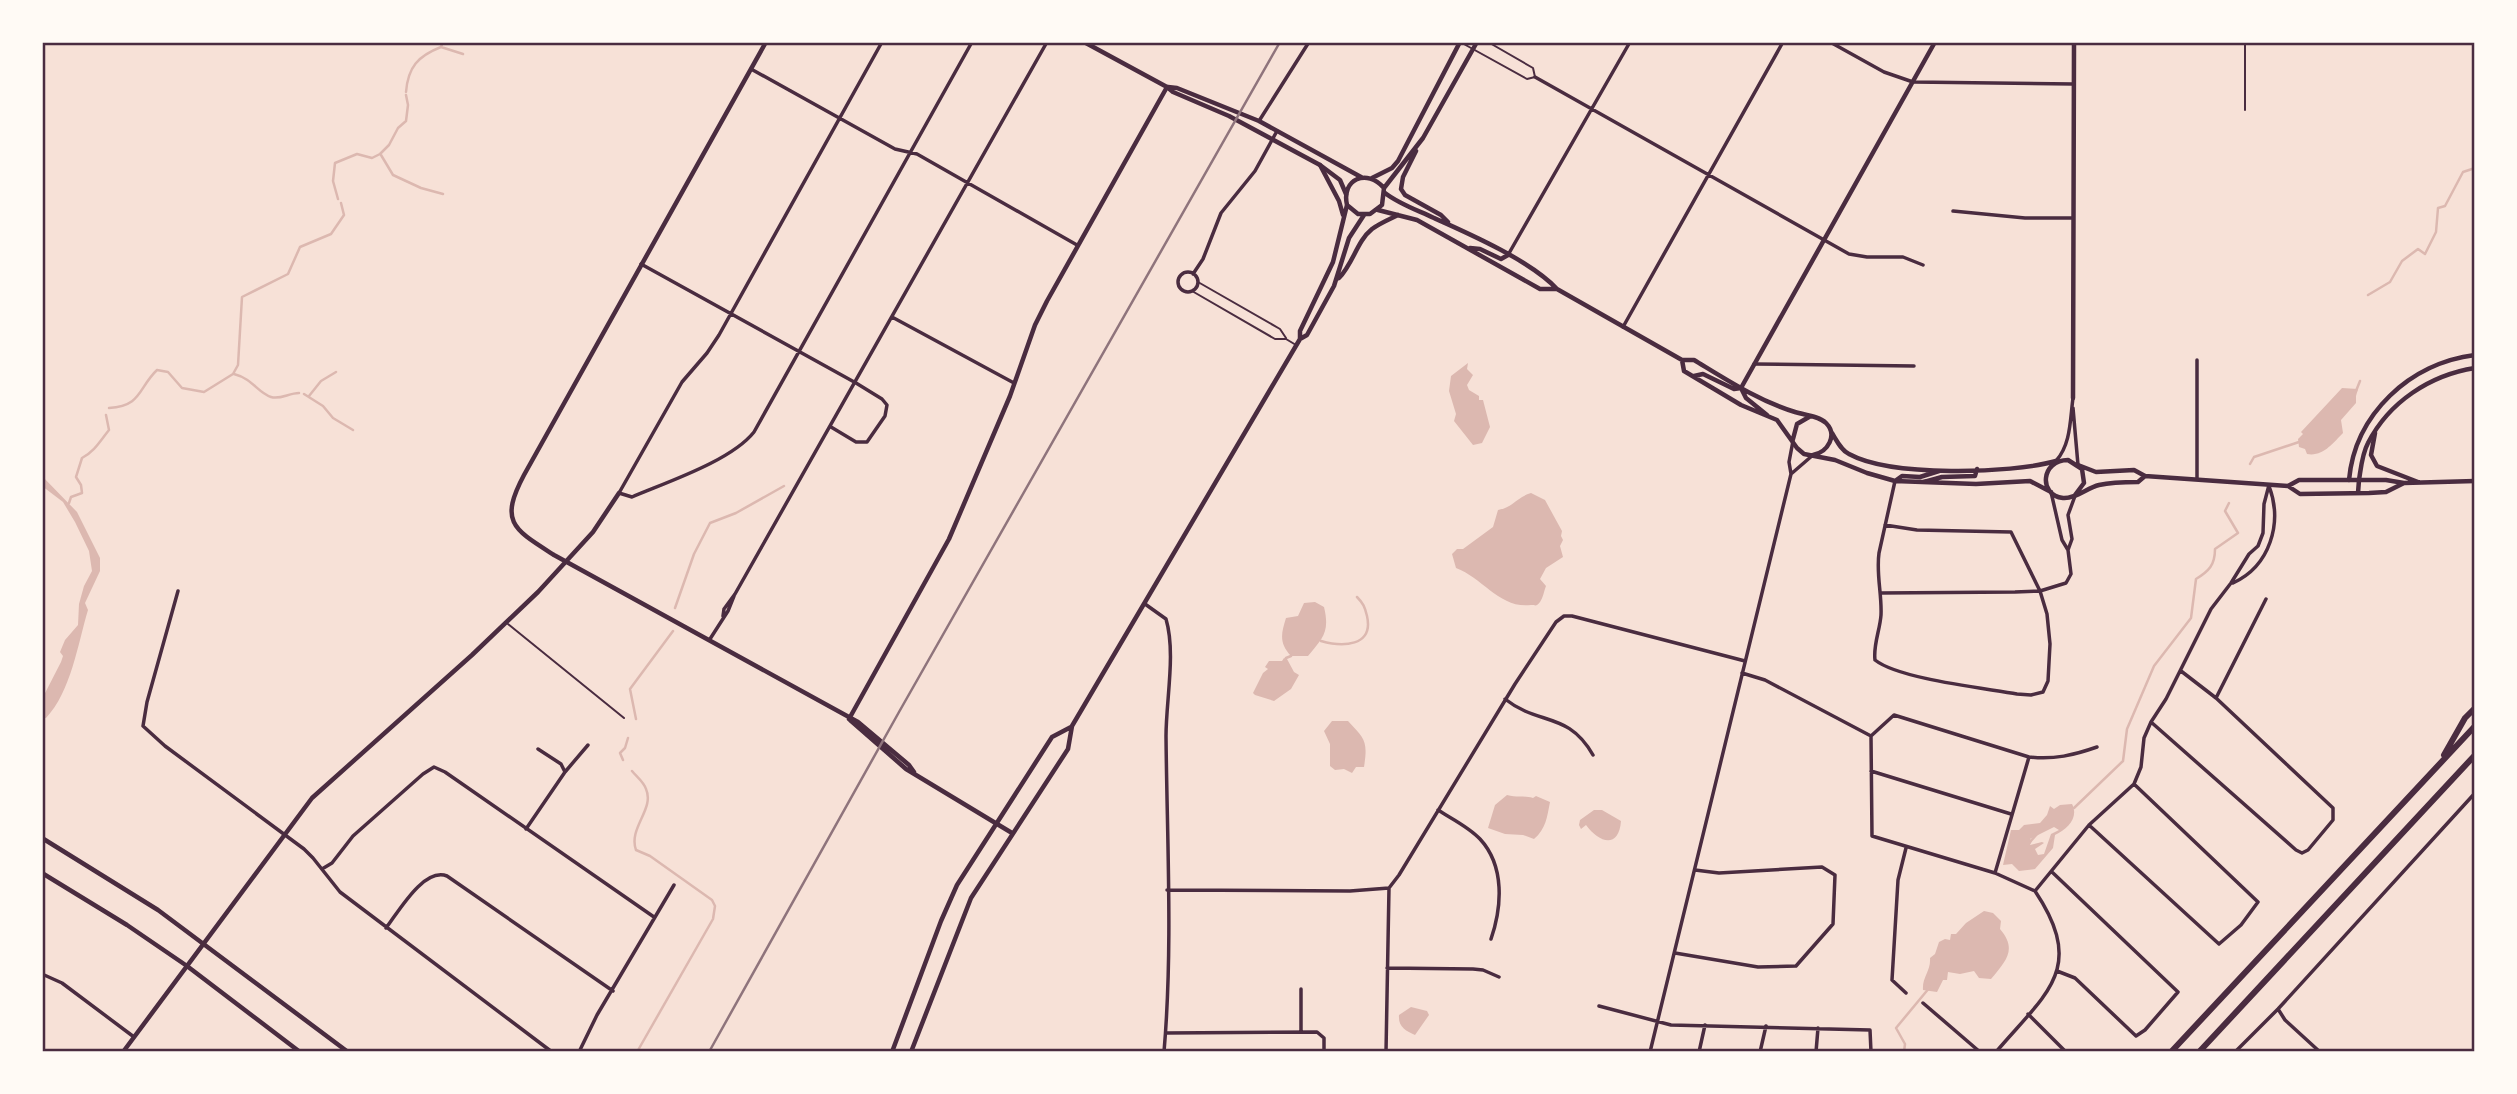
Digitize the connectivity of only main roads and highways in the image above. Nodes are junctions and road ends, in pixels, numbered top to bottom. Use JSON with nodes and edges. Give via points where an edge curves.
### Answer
{"nodes":[{"id":1,"x":766,"y":42,"type":"edge"},
{"id":2,"x":1084,"y":42,"type":"edge"},
{"id":3,"x":1461,"y":42,"type":"edge"},
{"id":4,"x":1477,"y":42,"type":"edge"},
{"id":5,"x":1936,"y":42,"type":"edge"},
{"id":6,"x":2074,"y":42,"type":"edge"},
{"id":7,"x":1167,"y":86,"type":"junction"},
{"id":8,"x":1423,"y":138,"type":"junction"},
{"id":9,"x":1320,"y":166,"type":"junction"},
{"id":10,"x":1361,"y":177,"type":"junction"},
{"id":11,"x":1372,"y":178,"type":"junction"},
{"id":12,"x":1384,"y":191,"type":"junction"},
{"id":13,"x":1346,"y":194,"type":"junction"},
{"id":14,"x":1347,"y":205,"type":"junction"},
{"id":15,"x":1378,"y":210,"type":"junction"},
{"id":16,"x":1399,"y":214,"type":"junction"},
{"id":17,"x":1364,"y":215,"type":"junction"},
{"id":18,"x":1344,"y":218,"type":"junction"},
{"id":19,"x":1451,"y":225,"type":"junction"},
{"id":20,"x":1466,"y":247,"type":"junction"},
{"id":21,"x":1508,"y":255,"type":"junction"},
{"id":22,"x":1336,"y":282,"type":"junction"},
{"id":23,"x":1557,"y":289,"type":"junction"},
{"id":24,"x":1300,"y":339,"type":"junction"},
{"id":25,"x":2475,"y":355,"type":"edge"},
{"id":26,"x":1682,"y":360,"type":"junction"},
{"id":27,"x":2475,"y":368,"type":"edge"},
{"id":28,"x":1694,"y":376,"type":"junction"},
{"id":29,"x":1741,"y":388,"type":"junction"},
{"id":30,"x":2073,"y":398,"type":"road end"},
{"id":31,"x":1768,"y":416,"type":"junction"},
{"id":32,"x":1813,"y":417,"type":"junction"},
{"id":33,"x":1829,"y":428,"type":"junction"},
{"id":34,"x":2375,"y":433,"type":"junction"},
{"id":35,"x":1793,"y":440,"type":"junction"},
{"id":36,"x":1813,"y":455,"type":"junction"},
{"id":37,"x":2056,"y":461,"type":"junction"},
{"id":38,"x":2078,"y":465,"type":"junction"},
{"id":39,"x":1943,"y":469,"type":"junction"},
{"id":40,"x":1977,"y":469,"type":"junction"},
{"id":41,"x":2145,"y":476,"type":"junction"},
{"id":42,"x":2349,"y":480,"type":"junction"},
{"id":43,"x":2359,"y":480,"type":"junction"},
{"id":44,"x":1895,"y":481,"type":"junction"},
{"id":45,"x":2475,"y":481,"type":"edge"},
{"id":46,"x":2418,"y":482,"type":"junction"},
{"id":47,"x":1916,"y":483,"type":"junction"},
{"id":48,"x":2404,"y":483,"type":"junction"},
{"id":49,"x":2288,"y":486,"type":"junction"},
{"id":50,"x":2051,"y":492,"type":"junction"},
{"id":51,"x":619,"y":493,"type":"road end"},
{"id":52,"x":2348,"y":494,"type":"junction"},
{"id":53,"x":2358,"y":494,"type":"junction"},
{"id":54,"x":2076,"y":495,"type":"junction"},
{"id":55,"x":566,"y":561,"type":"junction"},
{"id":56,"x":2475,"y":708,"type":"edge"},
{"id":57,"x":849,"y":719,"type":"junction"},
{"id":58,"x":1072,"y":726,"type":"junction"},
{"id":59,"x":2475,"y":726,"type":"edge"},
{"id":60,"x":2475,"y":755,"type":"edge"},
{"id":61,"x":2437,"y":766,"type":"junction"},
{"id":62,"x":996,"y":824,"type":"junction"},
{"id":63,"x":1013,"y":833,"type":"junction"},
{"id":64,"x":42,"y":838,"type":"edge"},
{"id":65,"x":42,"y":873,"type":"edge"},
{"id":66,"x":204,"y":944,"type":"junction"},
{"id":67,"x":187,"y":967,"type":"junction"},
{"id":68,"x":123,"y":1052,"type":"edge"},
{"id":69,"x":300,"y":1052,"type":"edge"},
{"id":70,"x":348,"y":1052,"type":"edge"},
{"id":71,"x":892,"y":1052,"type":"edge"},
{"id":72,"x":911,"y":1052,"type":"edge"},
{"id":73,"x":2171,"y":1052,"type":"edge"},
{"id":74,"x":2199,"y":1052,"type":"edge"}],
"edges":[{"from":1,"to":55,"type":"main road","via":[[511,503],[514,522],[522,534]]},
{"from":2,"to":7,"type":"main road"},
{"from":3,"to":11,"type":"main road","via":[[1398,161]]},
{"from":4,"to":8,"type":"main road"},
{"from":5,"to":29,"type":"main road"},
{"from":6,"to":30,"type":"main road"},
{"from":7,"to":9,"type":"main road"},
{"from":7,"to":10,"type":"main road","via":[[1259,121]]},
{"from":7,"to":57,"type":"main road","via":[[1035,325],[949,539]]},
{"from":8,"to":12,"type":"main road"},
{"from":8,"to":19,"type":"main road","via":[[1401,189]]},
{"from":9,"to":13,"type":"main road","via":[[1340,180]]},
{"from":9,"to":18,"type":"main road"},
{"from":10,"to":11,"type":"main road"},
{"from":10,"to":13,"type":"main road","via":[[1351,183]]},
{"from":11,"to":12,"type":"main road"},
{"from":12,"to":15,"type":"main road"},
{"from":12,"to":19,"type":"main road","via":[[1395,201]]},
{"from":13,"to":14,"type":"main road"},
{"from":14,"to":17,"type":"main road"},
{"from":14,"to":18,"type":"main road"},
{"from":15,"to":16,"type":"main road"},
{"from":15,"to":17,"type":"main road"},
{"from":16,"to":20,"type":"main road"},
{"from":16,"to":22,"type":"main road","via":[[1371,230]]},
{"from":17,"to":22,"type":"main road","via":[[1349,238]]},
{"from":18,"to":24,"type":"main road","via":[[1333,262]]},
{"from":19,"to":21,"type":"main road"},
{"from":20,"to":21,"type":"main road","via":[[1501,259]]},
{"from":20,"to":23,"type":"main road","via":[[1540,289]]},
{"from":21,"to":23,"type":"main road"},
{"from":22,"to":24,"type":"main road"},
{"from":23,"to":26,"type":"main road"},
{"from":24,"to":58,"type":"main road"},
{"from":25,"to":42,"type":"main road","via":[[2429,367],[2392,392],[2358,439]]},
{"from":26,"to":28,"type":"main road","via":[[1684,371]]},
{"from":26,"to":29,"type":"main road","via":[[1694,360]]},
{"from":27,"to":34,"type":"main road","via":[[2435,379],[2411,393]]},
{"from":28,"to":29,"type":"main road","via":[[1703,374]]},
{"from":28,"to":31,"type":"main road"},
{"from":29,"to":31,"type":"main road"},
{"from":29,"to":32,"type":"main road","via":[[1768,403]]},
{"from":31,"to":35,"type":"main road"},
{"from":32,"to":33,"type":"main road"},
{"from":32,"to":35,"type":"main road","via":[[1797,424]]},
{"from":33,"to":36,"type":"main road","via":[[1828,446]]},
{"from":33,"to":39,"type":"main road","via":[[1850,455],[1889,466]]},
{"from":34,"to":43,"type":"main road","via":[[2364,453]]},
{"from":34,"to":46,"type":"main road","via":[[2371,455],[2377,466]]},
{"from":35,"to":36,"type":"main road","via":[[1801,451]]},
{"from":36,"to":44,"type":"main road"},
{"from":37,"to":38,"type":"main road"},
{"from":37,"to":40,"type":"main road","via":[[2035,467]]},
{"from":37,"to":50,"type":"main road","via":[[2046,474]]},
{"from":38,"to":41,"type":"main road","via":[[2096,472],[2134,470]]},
{"from":38,"to":54,"type":"main road","via":[[2085,478]]},
{"from":39,"to":40,"type":"main road"},
{"from":39,"to":44,"type":"main road"},
{"from":40,"to":47,"type":"main road","via":[[1975,477]]},
{"from":41,"to":49,"type":"main road"},
{"from":41,"to":54,"type":"main road","via":[[2138,482],[2108,483]]},
{"from":42,"to":43,"type":"main road"},
{"from":42,"to":49,"type":"main road","via":[[2298,480]]},
{"from":42,"to":52,"type":"main road"},
{"from":43,"to":48,"type":"main road"},
{"from":43,"to":53,"type":"main road"},
{"from":44,"to":47,"type":"main road"},
{"from":45,"to":46,"type":"main road"},
{"from":46,"to":48,"type":"main road"},
{"from":47,"to":50,"type":"main road","via":[[2026,480]]},
{"from":48,"to":53,"type":"main road","via":[[2386,492]]},
{"from":49,"to":52,"type":"main road","via":[[2300,494]]},
{"from":50,"to":54,"type":"main road","via":[[2065,498]]},
{"from":51,"to":55,"type":"main road","via":[[601,523]]},
{"from":52,"to":53,"type":"main road"},
{"from":55,"to":57,"type":"main road"},
{"from":55,"to":66,"type":"main road","via":[[506,623],[306,806]]},
{"from":56,"to":61,"type":"highway"},
{"from":57,"to":62,"type":"main road","via":[[906,769]]},
{"from":58,"to":62,"type":"main road","via":[[1052,737]]},
{"from":58,"to":63,"type":"main road","via":[[1068,749]]},
{"from":59,"to":61,"type":"highway"},
{"from":60,"to":74,"type":"highway"},
{"from":61,"to":73,"type":"highway"},
{"from":62,"to":63,"type":"main road"},
{"from":62,"to":71,"type":"main road","via":[[947,906]]},
{"from":63,"to":72,"type":"main road","via":[[962,915]]},
{"from":64,"to":66,"type":"main road"},
{"from":65,"to":67,"type":"main road"},
{"from":66,"to":67,"type":"main road"},
{"from":66,"to":70,"type":"main road"},
{"from":67,"to":68,"type":"main road"},
{"from":67,"to":69,"type":"main road"}]}
